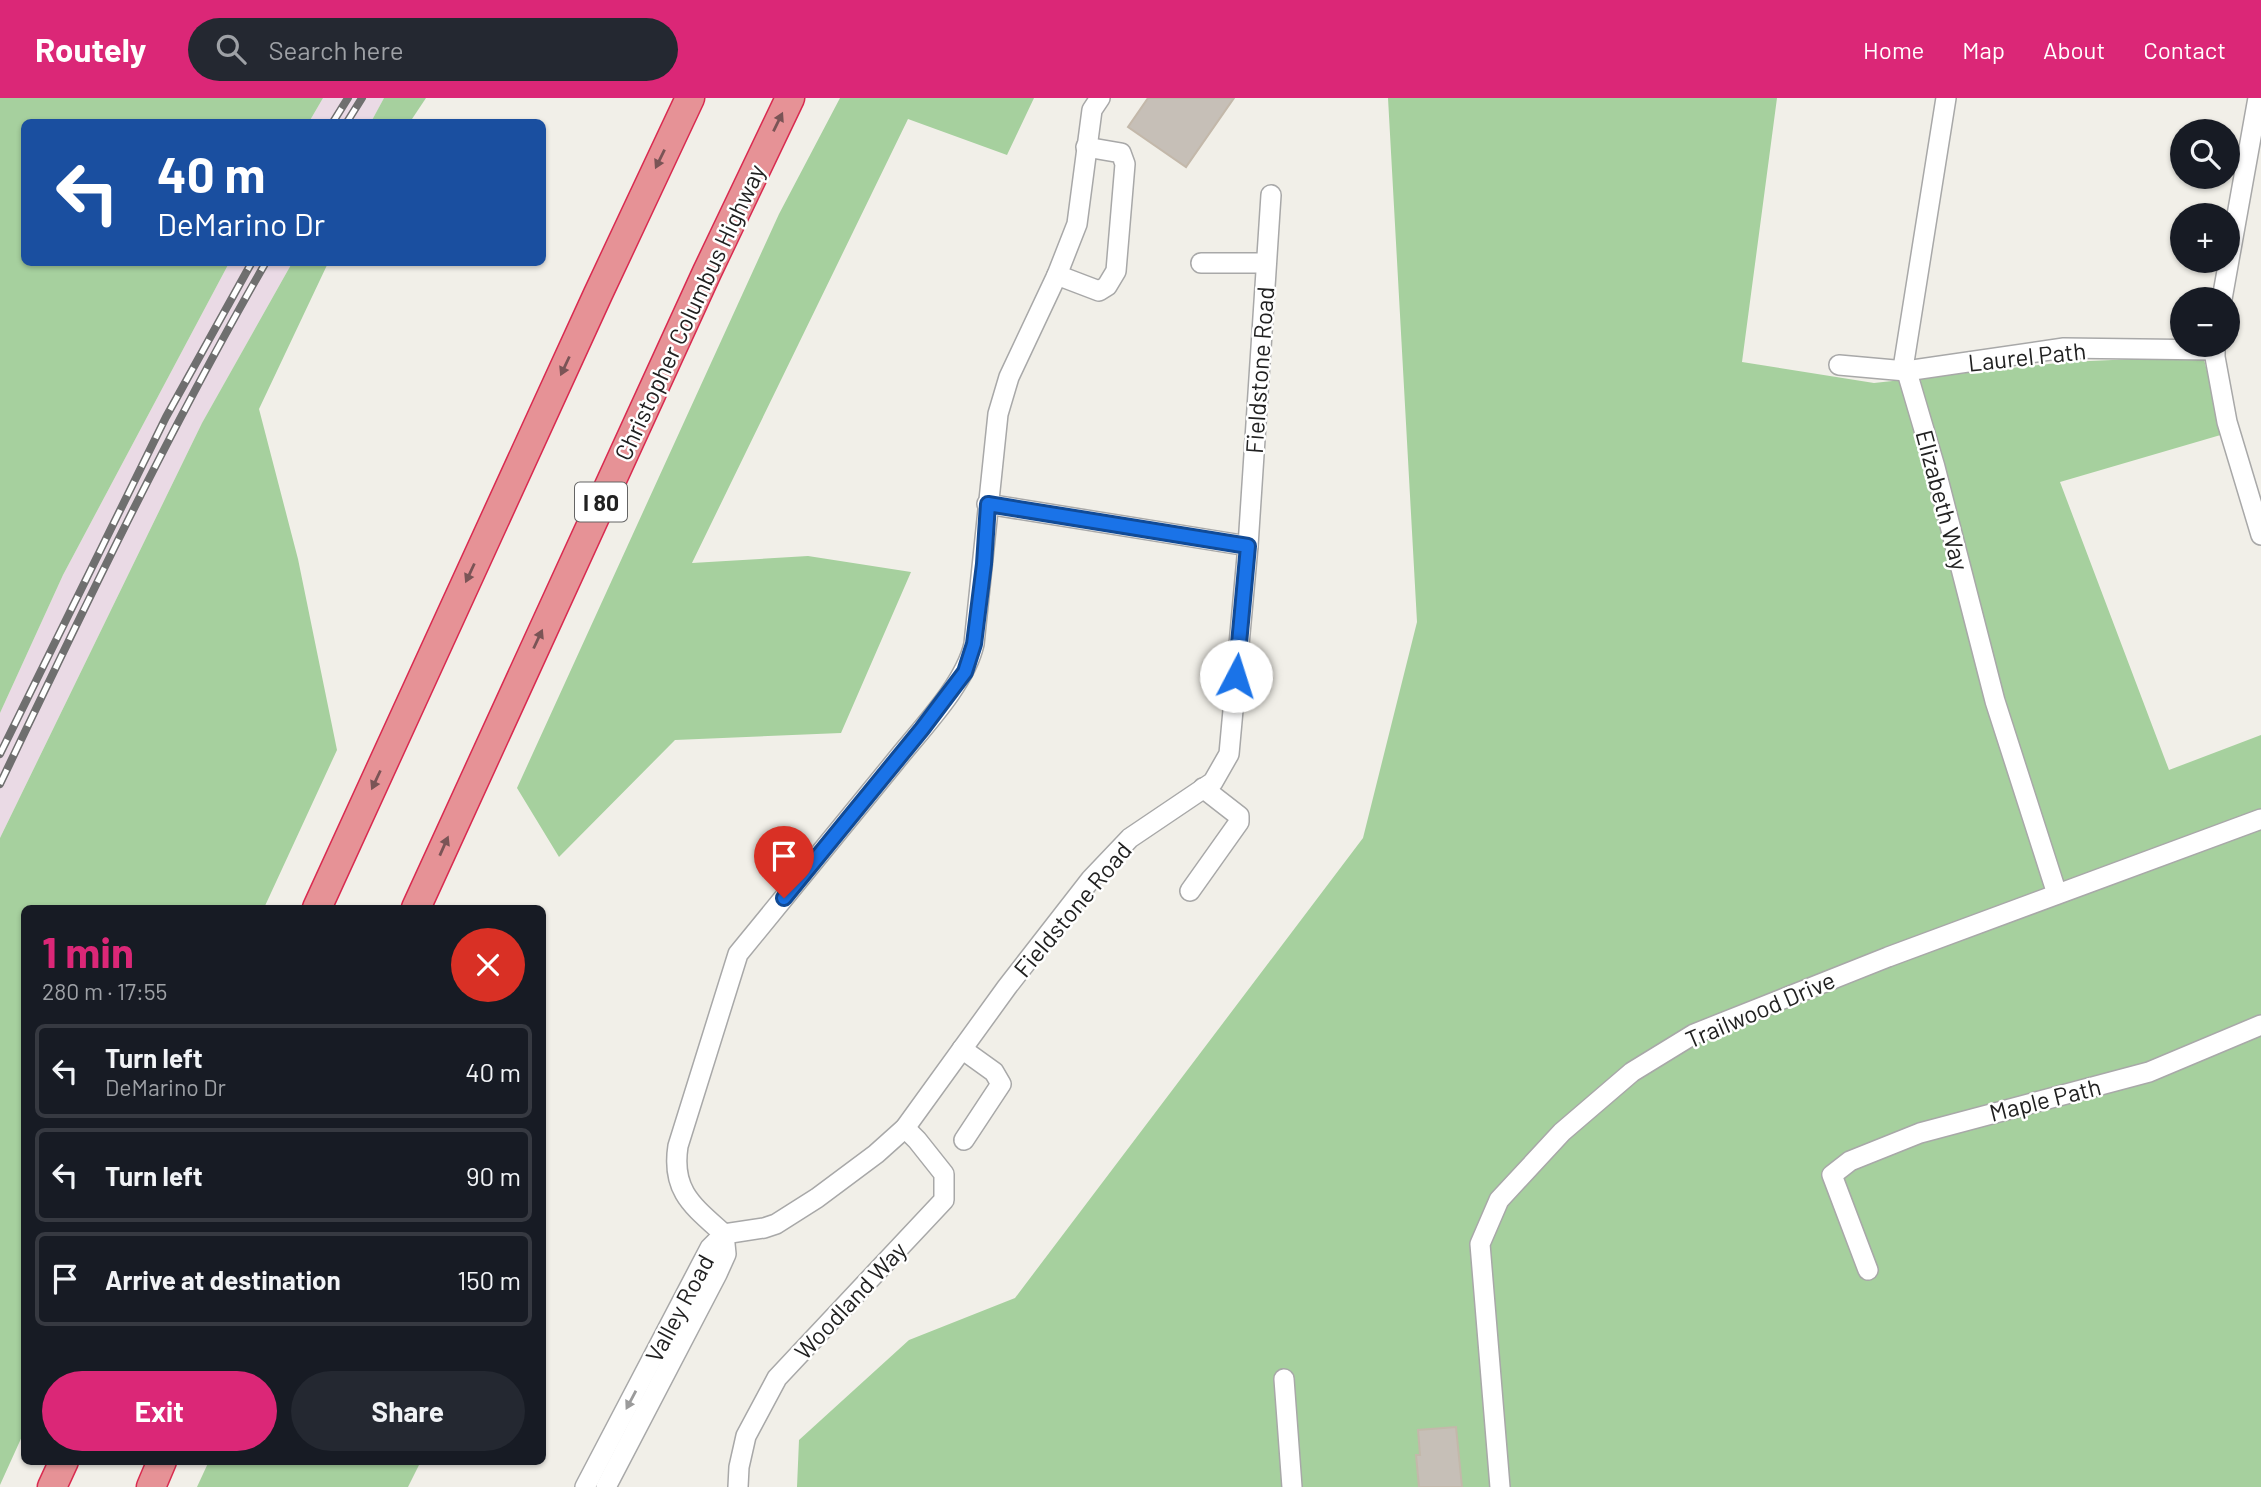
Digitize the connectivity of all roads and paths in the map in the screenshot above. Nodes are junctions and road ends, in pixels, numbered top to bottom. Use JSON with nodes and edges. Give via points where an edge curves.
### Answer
{"nodes":[{"id":1,"x":690,"y":98,"type":"edge"},
{"id":2,"x":790,"y":98,"type":"edge"},
{"id":3,"x":1100,"y":98,"type":"edge"},
{"id":4,"x":1946,"y":98,"type":"edge"},
{"id":5,"x":2258,"y":98,"type":"edge"},
{"id":6,"x":1086,"y":147,"type":"junction"},
{"id":7,"x":1271,"y":195,"type":"dead end"},
{"id":8,"x":1201,"y":263,"type":"dead end"},
{"id":9,"x":1266,"y":263,"type":"junction"},
{"id":10,"x":1057,"y":275,"type":"junction"},
{"id":11,"x":2224,"y":287,"type":"edge"},
{"id":12,"x":2170,"y":348,"type":"edge"},
{"id":13,"x":2216,"y":357,"type":"edge"},
{"id":14,"x":1839,"y":365,"type":"dead end"},
{"id":15,"x":1906,"y":371,"type":"junction"},
{"id":16,"x":988,"y":504,"type":"junction"},
{"id":17,"x":2261,"y":535,"type":"edge"},
{"id":18,"x":1248,"y":546,"type":"junction"},
{"id":19,"x":1203,"y":788,"type":"junction"},
{"id":20,"x":2261,"y":819,"type":"edge"},
{"id":21,"x":1190,"y":891,"type":"dead end"},
{"id":22,"x":2057,"y":894,"type":"junction"},
{"id":23,"x":318,"y":905,"type":"edge"},
{"id":24,"x":416,"y":905,"type":"edge"},
{"id":25,"x":2261,"y":1025,"type":"edge"},
{"id":26,"x":962,"y":1049,"type":"junction"},
{"id":27,"x":905,"y":1128,"type":"junction"},
{"id":28,"x":964,"y":1140,"type":"dead end"},
{"id":29,"x":724,"y":1234,"type":"junction"},
{"id":30,"x":1868,"y":1270,"type":"dead end"},
{"id":31,"x":1284,"y":1379,"type":"dead end"},
{"id":32,"x":62,"y":1465,"type":"edge"},
{"id":33,"x":160,"y":1465,"type":"edge"},
{"id":34,"x":52,"y":1487,"type":"edge"},
{"id":35,"x":150,"y":1487,"type":"edge"},
{"id":36,"x":585,"y":1487,"type":"edge"},
{"id":37,"x":606,"y":1487,"type":"edge"},
{"id":38,"x":738,"y":1487,"type":"edge"},
{"id":39,"x":1292,"y":1487,"type":"edge"},
{"id":40,"x":1500,"y":1487,"type":"edge"}],
"edges":[{"from":1,"to":23,"type":"highway","one_way":true},
{"from":24,"to":2,"type":"highway","name":"Christopher Columbus Highway","number":"I 80","one_way":true},
{"from":3,"to":6,"type":"street","via":[[1092,110]]},
{"from":4,"to":15,"type":"street","name":"Elizabeth Way"},
{"from":5,"to":11,"type":"street"},
{"from":6,"to":10,"type":"street","via":[[1077,224]]},
{"from":6,"to":10,"type":"street","via":[[1121,153],[1125,164],[1116,271],[1099,291]]},
{"from":7,"to":9,"type":"street","name":"Fieldstone Road"},
{"from":8,"to":9,"type":"street"},
{"from":9,"to":18,"type":"street","name":"Fieldstone Road"},
{"from":10,"to":16,"type":"street","via":[[1009,377],[998,414]]},
{"from":12,"to":15,"type":"street","name":"Laurel Path","via":[[2064,348]]},
{"from":13,"to":17,"type":"street","via":[[2227,422]]},
{"from":14,"to":15,"type":"street","name":"Laurel Path"},
{"from":15,"to":22,"type":"street","name":"Elizabeth Way","via":[[1995,701]]},
{"from":16,"to":18,"type":"street"},
{"from":16,"to":29,"type":"street","via":[[974,644],[965,672],[738,954],[676,1159],[682,1191]]},
{"from":18,"to":19,"type":"street","name":"Fieldstone Road","via":[[1229,754],[1213,782]]},
{"from":19,"to":21,"type":"street","via":[[1239,816],[1239,822]]},
{"from":19,"to":26,"type":"street","name":"Fieldstone Road","via":[[1130,838],[1091,879]]},
{"from":20,"to":22,"type":"street","name":"Trailwood Drive"},
{"from":22,"to":40,"type":"street","name":"Trailwood Drive","via":[[1694,1034],[1632,1072],[1553,1141],[1499,1200],[1480,1244]]},
{"from":25,"to":30,"type":"street","name":"Maple Path","via":[[2149,1072],[1920,1133],[1850,1161],[1832,1175]]},
{"from":26,"to":27,"type":"street","name":"Fieldstone Road"},
{"from":26,"to":28,"type":"street","via":[[994,1072],[1001,1084]]},
{"from":27,"to":29,"type":"street","name":"Fieldstone Road","via":[[817,1198],[776,1224]]},
{"from":27,"to":38,"type":"street","name":"Woodland Way","via":[[944,1174],[944,1200],[777,1378],[746,1436]]},
{"from":29,"to":36,"type":"street","name":"Valley Road","one_way":true,"via":[[710,1248]]},
{"from":29,"to":37,"type":"street","name":"Valley Road","via":[[726,1254],[717,1275]]},
{"from":31,"to":39,"type":"street"},
{"from":32,"to":34,"type":"highway"},
{"from":33,"to":35,"type":"highway"}]}
